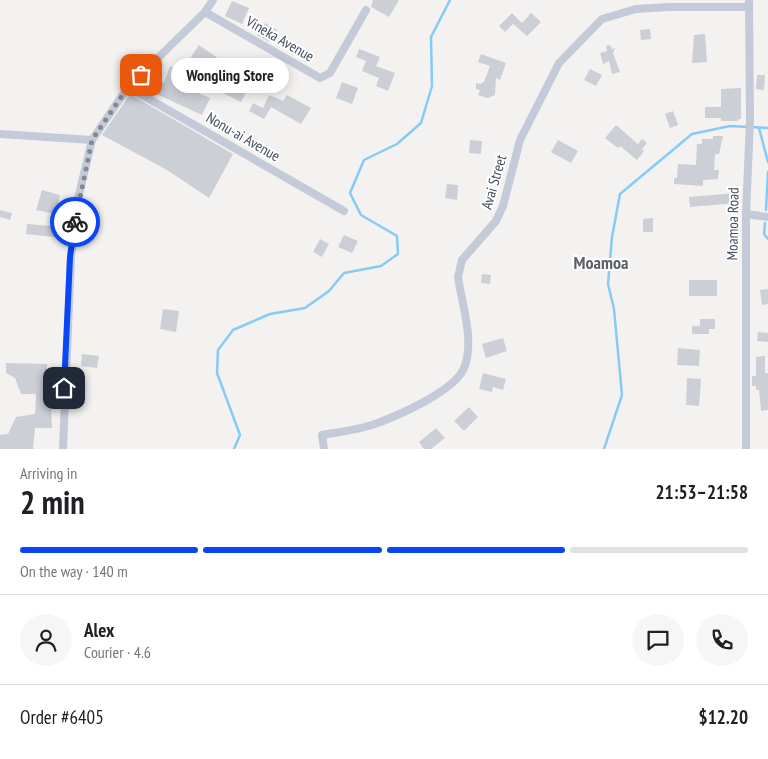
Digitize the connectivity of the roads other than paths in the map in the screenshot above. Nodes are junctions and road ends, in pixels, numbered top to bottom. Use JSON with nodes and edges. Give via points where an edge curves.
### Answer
{"nodes":[{"id":1,"x":213,"y":0,"type":"edge"},
{"id":2,"x":749,"y":3,"type":"edge"},
{"id":3,"x":366,"y":10,"type":"dead end"},
{"id":4,"x":206,"y":12,"type":"junction"},
{"id":5,"x":128,"y":87,"type":"junction"},
{"id":6,"x":0,"y":134,"type":"edge"},
{"id":7,"x":92,"y":140,"type":"junction"},
{"id":8,"x":344,"y":211,"type":"dead end"},
{"id":9,"x":746,"y":214,"type":"junction"},
{"id":10,"x":768,"y":217,"type":"edge"},
{"id":11,"x":63,"y":449,"type":"edge"},
{"id":12,"x":324,"y":449,"type":"edge"},
{"id":13,"x":746,"y":449,"type":"edge"}],
"edges":[{"from":1,"to":4,"type":"street"},
{"from":2,"to":9,"type":"street","name":"Moamoa Road","via":[[750,120]]},
{"from":2,"to":12,"type":"street","name":"Avai Street","via":[[624,11],[602,19],[575,44],[559,63],[520,140],[496,221],[458,267],[469,345],[464,369],[451,384],[428,399],[374,425],[322,435]]},
{"from":3,"to":4,"type":"street","name":"Vineka Avenue","via":[[330,73],[320,78]]},
{"from":4,"to":5,"type":"street"},
{"from":5,"to":7,"type":"street"},
{"from":5,"to":8,"type":"street","name":"Nonu-ai Avenue"},
{"from":6,"to":7,"type":"street"},
{"from":7,"to":11,"type":"street","via":[[77,203],[70,257]]},
{"from":9,"to":10,"type":"street"},
{"from":9,"to":13,"type":"street","name":"Moamoa Road"}]}
